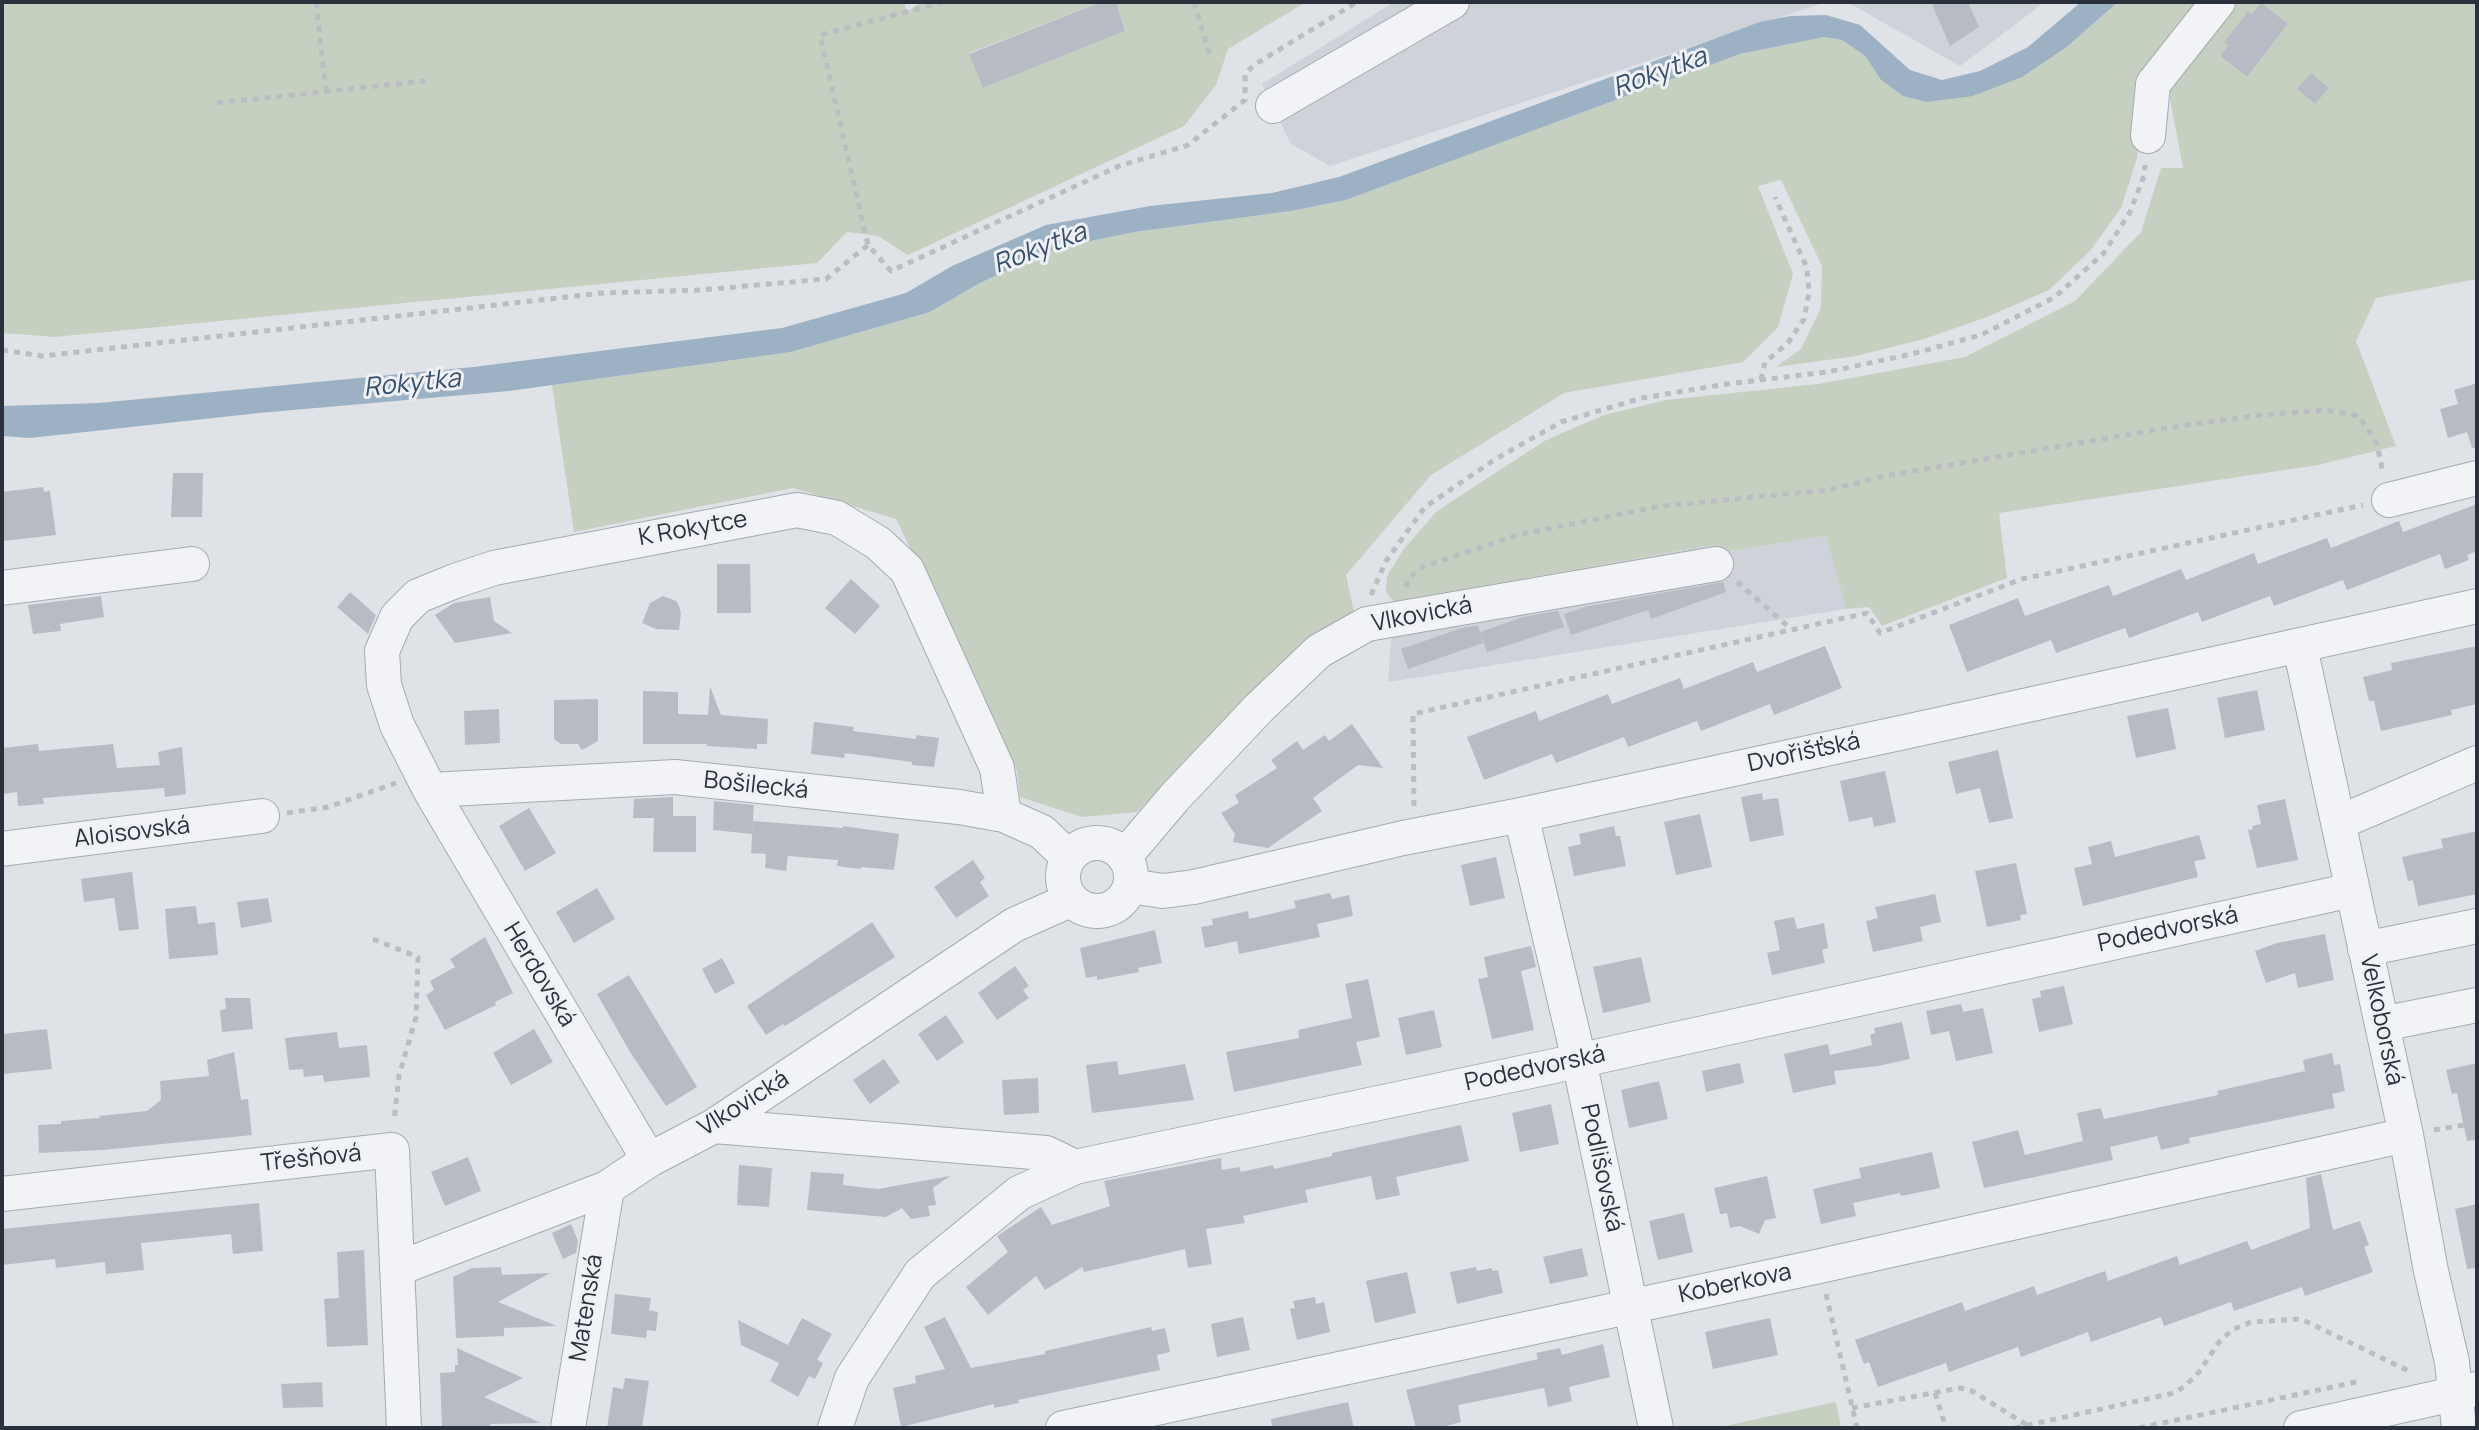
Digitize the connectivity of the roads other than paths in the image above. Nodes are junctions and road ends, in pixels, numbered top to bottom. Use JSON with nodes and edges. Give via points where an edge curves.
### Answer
{"nodes":[{"id":1,"x":1452,"y":2,"type":"edge"},
{"id":2,"x":2218,"y":2,"type":"edge"},
{"id":3,"x":1273,"y":106,"type":"dead end"},
{"id":4,"x":2148,"y":136,"type":"road end"},
{"id":5,"x":2477,"y":478,"type":"edge"},
{"id":6,"x":2389,"y":500,"type":"road end"},
{"id":7,"x":192,"y":564,"type":"dead end"},
{"id":8,"x":1716,"y":564,"type":"road end"},
{"id":9,"x":2,"y":588,"type":"edge"},
{"id":10,"x":2477,"y":606,"type":"edge"},
{"id":11,"x":2300,"y":647,"type":"junction"},
{"id":12,"x":2477,"y":763,"type":"edge"},
{"id":13,"x":430,"y":790,"type":"junction"},
{"id":14,"x":1004,"y":815,"type":"junction"},
{"id":15,"x":1521,"y":815,"type":"junction"},
{"id":16,"x":262,"y":816,"type":"dead end"},
{"id":17,"x":2338,"y":823,"type":"junction"},
{"id":18,"x":2,"y":849,"type":"edge"},
{"id":19,"x":1068,"y":857,"type":"junction"},
{"id":20,"x":1127,"y":871,"type":"junction"},
{"id":21,"x":2352,"y":890,"type":"junction"},
{"id":22,"x":1070,"y":900,"type":"junction"},
{"id":23,"x":2477,"y":926,"type":"edge"},
{"id":24,"x":2365,"y":949,"type":"junction"},
{"id":25,"x":2477,"y":1005,"type":"edge"},
{"id":26,"x":2382,"y":1024,"type":"junction"},
{"id":27,"x":1579,"y":1060,"type":"junction"},
{"id":28,"x":714,"y":1126,"type":"junction"},
{"id":29,"x":2406,"y":1135,"type":"junction"},
{"id":30,"x":649,"y":1160,"type":"junction"},
{"id":31,"x":1075,"y":1167,"type":"junction"},
{"id":32,"x":607,"y":1188,"type":"junction"},
{"id":33,"x":2,"y":1194,"type":"edge"},
{"id":34,"x":397,"y":1269,"type":"junction"},
{"id":35,"x":1629,"y":1305,"type":"junction"},
{"id":36,"x":2461,"y":1382,"type":"edge"},
{"id":37,"x":404,"y":1428,"type":"edge"},
{"id":38,"x":568,"y":1428,"type":"edge"},
{"id":39,"x":835,"y":1428,"type":"edge"},
{"id":40,"x":1063,"y":1428,"type":"edge"},
{"id":41,"x":1656,"y":1428,"type":"edge"},
{"id":42,"x":2301,"y":1428,"type":"edge"},
{"id":43,"x":2459,"y":1428,"type":"edge"}],
"edges":[{"from":1,"to":3,"type":"street"},
{"from":2,"to":4,"type":"street","via":[[2153,84]]},
{"from":5,"to":6,"type":"street"},
{"from":7,"to":9,"type":"street"},
{"from":8,"to":20,"type":"street","name":"Vlkovická","via":[[1379,621],[1319,651],[1174,798]]},
{"from":10,"to":11,"type":"street","name":"Dvořišťská"},
{"from":11,"to":15,"type":"street","name":"Dvořišťská"},
{"from":11,"to":17,"type":"street","name":"Velkoborská"},
{"from":12,"to":17,"type":"street"},
{"from":13,"to":14,"type":"street","name":"Bošilecká","via":[[675,777]]},
{"from":13,"to":14,"type":"street","name":"K Rokytce","via":[[397,725],[384,685],[382,651],[397,617],[418,596],[494,568],[797,510],[837,518],[878,543],[907,570],[997,768]]},
{"from":13,"to":30,"type":"street","name":"Herdovská"},
{"from":14,"to":19,"type":"street","name":"Bošilecká","via":[[1042,832]]},
{"from":15,"to":20,"type":"street","name":"Dvořišťská","via":[[1194,887],[1163,891]]},
{"from":15,"to":27,"type":"street","name":"Podlišovská"},
{"from":16,"to":18,"type":"street","name":"Aloisovská"},
{"from":17,"to":21,"type":"street","name":"Velkoborská"},
{"from":19,"to":20,"type":"street","via":[[1085,845],[1101,843],[1116,849]]},
{"from":19,"to":22,"type":"street","via":[[1062,873]]},
{"from":20,"to":22,"type":"street","via":[[1124,898],[1114,907],[1085,910]]},
{"from":21,"to":24,"type":"street","name":"Velkoborská"},
{"from":21,"to":27,"type":"street","name":"Podedvorská"},
{"from":22,"to":28,"type":"street","name":"Vlkovická","via":[[1014,925]]},
{"from":23,"to":24,"type":"street"},
{"from":24,"to":26,"type":"street","name":"Velkoborská"},
{"from":25,"to":26,"type":"street"},
{"from":26,"to":29,"type":"street","name":"Velkoborská"},
{"from":27,"to":31,"type":"street","name":"Podedvorská"},
{"from":27,"to":35,"type":"street","name":"Podlišovská"},
{"from":28,"to":30,"type":"street","name":"Vlkovická"},
{"from":28,"to":31,"type":"street","via":[[1046,1153]]},
{"from":29,"to":35,"type":"street","name":"Koberkova"},
{"from":29,"to":36,"type":"street","name":"Velkoborská","via":[[2431,1271]]},
{"from":30,"to":32,"type":"street","name":"Vlkovická"},
{"from":31,"to":39,"type":"street","name":"Podedvorská","via":[[1019,1193],[920,1274],[852,1378]]},
{"from":32,"to":34,"type":"street","name":"Vlkovická"},
{"from":32,"to":38,"type":"street","name":"Matenská"},
{"from":33,"to":34,"type":"street","name":"Třešňová","via":[[392,1150]]},
{"from":34,"to":37,"type":"street","name":"Třešňová"},
{"from":35,"to":40,"type":"street","name":"Koberkova"},
{"from":35,"to":41,"type":"street","name":"Podlišovská"},
{"from":36,"to":42,"type":"street"},
{"from":36,"to":43,"type":"street","name":"Velkoborská"}]}
